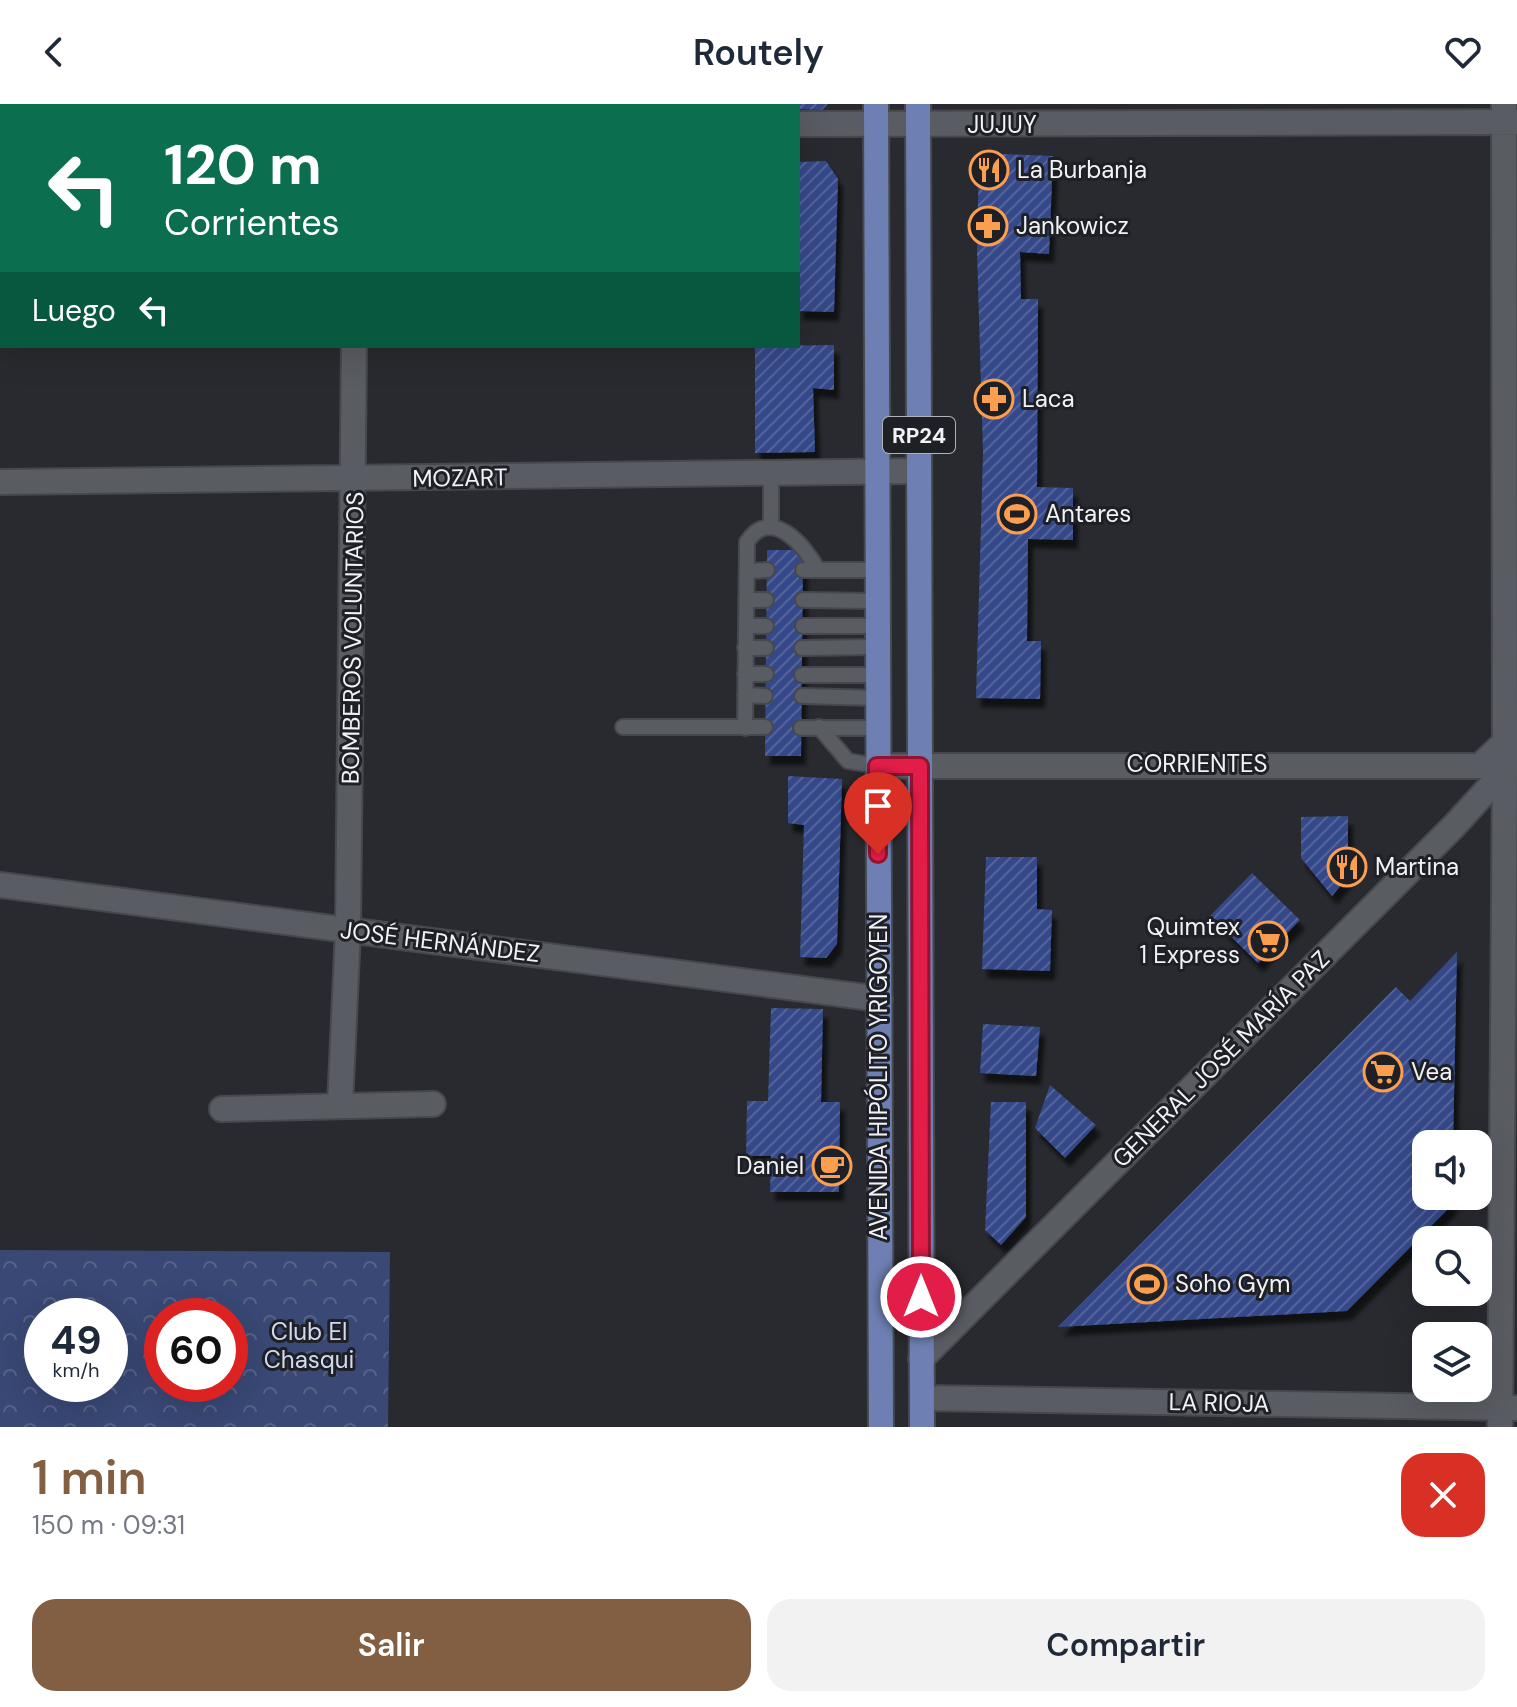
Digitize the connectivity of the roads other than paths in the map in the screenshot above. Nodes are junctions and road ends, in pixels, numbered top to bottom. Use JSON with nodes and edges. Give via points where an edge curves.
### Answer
{"nodes":[{"id":1,"x":876,"y":114,"type":"edge"},
{"id":2,"x":918,"y":115,"type":"edge"},
{"id":3,"x":1508,"y":116,"type":"edge"},
{"id":4,"x":800,"y":124,"type":"edge"},
{"id":5,"x":354,"y":348,"type":"edge"},
{"id":6,"x":919,"y":471,"type":"junction"},
{"id":7,"x":877,"y":472,"type":"junction"},
{"id":8,"x":771,"y":474,"type":"junction"},
{"id":9,"x":356,"y":479,"type":"junction"},
{"id":10,"x":0,"y":482,"type":"edge"},
{"id":11,"x":771,"y":527,"type":"junction"},
{"id":12,"x":767,"y":570,"type":"dead end"},
{"id":13,"x":877,"y":570,"type":"junction"},
{"id":14,"x":747,"y":571,"type":"junction"},
{"id":15,"x":746,"y":600,"type":"junction"},
{"id":16,"x":766,"y":600,"type":"dead end"},
{"id":17,"x":803,"y":600,"type":"dead end"},
{"id":18,"x":877,"y":601,"type":"junction"},
{"id":19,"x":746,"y":626,"type":"junction"},
{"id":20,"x":766,"y":626,"type":"dead end"},
{"id":21,"x":803,"y":626,"type":"dead end"},
{"id":22,"x":877,"y":637,"type":"junction"},
{"id":23,"x":745,"y":648,"type":"junction"},
{"id":24,"x":766,"y":648,"type":"dead end"},
{"id":25,"x":802,"y":648,"type":"dead end"},
{"id":26,"x":745,"y":674,"type":"junction"},
{"id":27,"x":766,"y":674,"type":"dead end"},
{"id":28,"x":802,"y":675,"type":"dead end"},
{"id":29,"x":877,"y":687,"type":"junction"},
{"id":30,"x":745,"y":695,"type":"junction"},
{"id":31,"x":765,"y":696,"type":"dead end"},
{"id":32,"x":802,"y":696,"type":"dead end"},
{"id":33,"x":623,"y":727,"type":"dead end"},
{"id":34,"x":765,"y":727,"type":"dead end"},
{"id":35,"x":819,"y":727,"type":"junction"},
{"id":36,"x":745,"y":728,"type":"junction"},
{"id":37,"x":801,"y":728,"type":"dead end"},
{"id":38,"x":877,"y":728,"type":"junction"},
{"id":39,"x":1507,"y":754,"type":"edge"},
{"id":40,"x":877,"y":766,"type":"junction"},
{"id":41,"x":920,"y":766,"type":"junction"},
{"id":42,"x":0,"y":885,"type":"edge"},
{"id":43,"x":348,"y":930,"type":"junction"},
{"id":44,"x":880,"y":999,"type":"junction"},
{"id":45,"x":433,"y":1104,"type":"dead end"},
{"id":46,"x":340,"y":1105,"type":"junction"},
{"id":47,"x":222,"y":1109,"type":"dead end"},
{"id":48,"x":921,"y":1359,"type":"junction"},
{"id":49,"x":922,"y":1398,"type":"junction"},
{"id":50,"x":1506,"y":1414,"type":"edge"},
{"id":51,"x":881,"y":1427,"type":"edge"},
{"id":52,"x":922,"y":1427,"type":"edge"}],
"edges":[{"from":1,"to":2,"type":"street","name":"JUJUY"},
{"from":1,"to":4,"type":"street","name":"JUJUY"},
{"from":1,"to":7,"type":"main road","name":"AVENIDA HIPÓLITO YRIGOYEN","number":"RP24"},
{"from":2,"to":3,"type":"street","name":"JUJUY"},
{"from":2,"to":6,"type":"main road","name":"AVENIDA HIPÓLITO YRIGOYEN","number":"RP24"},
{"from":3,"to":39,"type":"street"},
{"from":5,"to":9,"type":"street","name":"BOMBEROS VOLUNTARIOS"},
{"from":6,"to":7,"type":"street","name":"MOZART"},
{"from":6,"to":41,"type":"main road","name":"AVENIDA HIPÓLITO YRIGOYEN","number":"RP24"},
{"from":7,"to":8,"type":"street","name":"MOZART"},
{"from":7,"to":13,"type":"main road","name":"AVENIDA HIPÓLITO YRIGOYEN","number":"RP24"},
{"from":8,"to":9,"type":"street","name":"MOZART"},
{"from":8,"to":11,"type":"lane"},
{"from":9,"to":10,"type":"street","name":"MOZART"},
{"from":9,"to":43,"type":"street","name":"BOMBEROS VOLUNTARIOS"},
{"from":11,"to":13,"type":"lane","via":[[800,542],[810,570]]},
{"from":11,"to":14,"type":"lane","via":[[747,542]]},
{"from":12,"to":14,"type":"lane"},
{"from":13,"to":18,"type":"main road","name":"AVENIDA HIPÓLITO YRIGOYEN","number":"RP24"},
{"from":14,"to":15,"type":"lane"},
{"from":15,"to":16,"type":"lane"},
{"from":15,"to":19,"type":"lane"},
{"from":17,"to":18,"type":"lane"},
{"from":18,"to":22,"type":"main road","name":"AVENIDA HIPÓLITO YRIGOYEN","number":"RP24"},
{"from":19,"to":20,"type":"lane"},
{"from":19,"to":23,"type":"lane"},
{"from":21,"to":22,"type":"lane"},
{"from":22,"to":25,"type":"lane"},
{"from":22,"to":29,"type":"main road","name":"AVENIDA HIPÓLITO YRIGOYEN","number":"RP24"},
{"from":23,"to":24,"type":"lane"},
{"from":23,"to":26,"type":"lane"},
{"from":26,"to":27,"type":"lane"},
{"from":26,"to":30,"type":"lane"},
{"from":28,"to":29,"type":"lane"},
{"from":29,"to":32,"type":"lane"},
{"from":29,"to":38,"type":"main road","name":"AVENIDA HIPÓLITO YRIGOYEN","number":"RP24"},
{"from":30,"to":31,"type":"lane"},
{"from":30,"to":36,"type":"lane"},
{"from":33,"to":36,"type":"lane"},
{"from":34,"to":36,"type":"lane"},
{"from":35,"to":37,"type":"lane"},
{"from":35,"to":38,"type":"lane"},
{"from":35,"to":40,"type":"lane","via":[[848,761]]},
{"from":38,"to":40,"type":"main road","name":"AVENIDA HIPÓLITO YRIGOYEN","number":"RP24"},
{"from":39,"to":41,"type":"street","name":"CORRIENTES"},
{"from":39,"to":48,"type":"street","name":"GENERAL JOSÉ MARÍA PAZ","via":[[1455,825]]},
{"from":39,"to":50,"type":"street"},
{"from":40,"to":41,"type":"street","name":"CORRIENTES"},
{"from":40,"to":44,"type":"main road","name":"AVENIDA HIPÓLITO YRIGOYEN","number":"RP24"},
{"from":41,"to":48,"type":"main road","name":"AVENIDA HIPÓLITO YRIGOYEN","number":"RP24"},
{"from":42,"to":43,"type":"street","name":"JOSÉ HERNÁNDEZ"},
{"from":43,"to":44,"type":"street","name":"JOSÉ HERNÁNDEZ"},
{"from":43,"to":46,"type":"street","name":"BOMBEROS VOLUNTARIOS"},
{"from":44,"to":51,"type":"main road","name":"AVENIDA HIPÓLITO YRIGOYEN","number":"RP24"},
{"from":45,"to":46,"type":"street"},
{"from":46,"to":47,"type":"street"},
{"from":48,"to":49,"type":"main road","name":"AVENIDA HIPÓLITO YRIGOYEN","number":"RP24"},
{"from":49,"to":50,"type":"street","name":"LA RIOJA"},
{"from":49,"to":52,"type":"main road","name":"AVENIDA HIPÓLITO YRIGOYEN","number":"RP24"}]}
